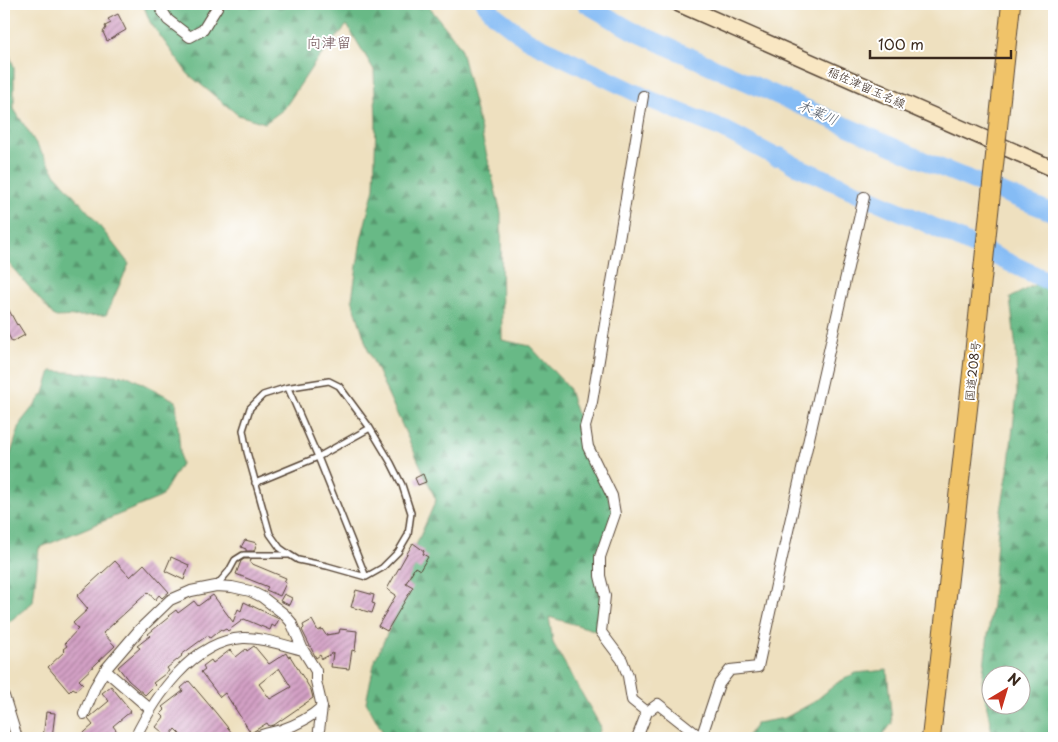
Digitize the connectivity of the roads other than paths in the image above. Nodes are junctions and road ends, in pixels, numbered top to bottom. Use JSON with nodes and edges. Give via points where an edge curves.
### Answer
{"nodes":[{"id":1,"x":158,"y":4,"type":"edge"},
{"id":2,"x":219,"y":4,"type":"edge"},
{"id":3,"x":679,"y":4,"type":"edge"},
{"id":4,"x":1011,"y":4,"type":"edge"},
{"id":5,"x":643,"y":96,"type":"dead end"},
{"id":6,"x":1054,"y":169,"type":"edge"},
{"id":7,"x":864,"y":197,"type":"dead end"},
{"id":8,"x":288,"y":388,"type":"junction"},
{"id":9,"x":370,"y":428,"type":"junction"},
{"id":10,"x":318,"y":457,"type":"junction"},
{"id":11,"x":255,"y":483,"type":"junction"},
{"id":12,"x":290,"y":555,"type":"junction"},
{"id":13,"x":366,"y":577,"type":"junction"},
{"id":14,"x":216,"y":586,"type":"junction"},
{"id":15,"x":303,"y":650,"type":"junction"},
{"id":16,"x":105,"y":670,"type":"junction"},
{"id":17,"x":4,"y":696,"type":"edge"},
{"id":18,"x":322,"y":707,"type":"junction"},
{"id":19,"x":150,"y":709,"type":"junction"},
{"id":20,"x":647,"y":712,"type":"junction"},
{"id":21,"x":84,"y":714,"type":"dead end"},
{"id":22,"x":17,"y":738,"type":"edge"},
{"id":23,"x":134,"y":738,"type":"edge"},
{"id":24,"x":255,"y":738,"type":"edge"},
{"id":25,"x":318,"y":738,"type":"edge"},
{"id":26,"x":637,"y":738,"type":"edge"},
{"id":27,"x":931,"y":738,"type":"edge"}],
"edges":[{"from":1,"to":2,"type":"street","via":[[168,20],[190,37],[203,30]]},
{"from":3,"to":6,"type":"main road","name":"稲佐津留玉名線"},
{"from":4,"to":27,"type":"highway","name":"国道208号","bridge":true},
{"from":5,"to":20,"type":"street","via":[[586,427],[588,447],[612,496],[615,514],[600,557],[605,596],[601,632],[622,660],[632,700]]},
{"from":7,"to":20,"type":"street","via":[[758,667],[730,670],[719,684],[701,738],[658,704]]},
{"from":8,"to":9,"type":"lane","via":[[328,381],[339,386]]},
{"from":8,"to":10,"type":"lane"},
{"from":8,"to":11,"type":"lane","via":[[263,395],[250,408],[243,430]]},
{"from":9,"to":10,"type":"lane"},
{"from":9,"to":13,"type":"lane","via":[[392,463],[411,513],[408,535],[398,552],[382,568]]},
{"from":10,"to":11,"type":"lane"},
{"from":10,"to":13,"type":"lane"},
{"from":11,"to":12,"type":"lane","via":[[270,534]]},
{"from":12,"to":13,"type":"lane","via":[[298,560]]},
{"from":12,"to":14,"type":"lane","via":[[243,555],[235,560]]},
{"from":14,"to":15,"type":"street","via":[[250,592],[277,608],[291,622]]},
{"from":14,"to":16,"type":"street","via":[[170,600]]},
{"from":15,"to":18,"type":"street","via":[[316,671]]},
{"from":15,"to":19,"type":"street","via":[[244,638],[224,641],[188,663]]},
{"from":16,"to":19,"type":"street"},
{"from":16,"to":21,"type":"street","via":[[94,687]]},
{"from":17,"to":22,"type":"street"},
{"from":18,"to":24,"type":"street","via":[[302,721]]},
{"from":18,"to":25,"type":"street"},
{"from":19,"to":23,"type":"street"},
{"from":20,"to":26,"type":"street"}]}
